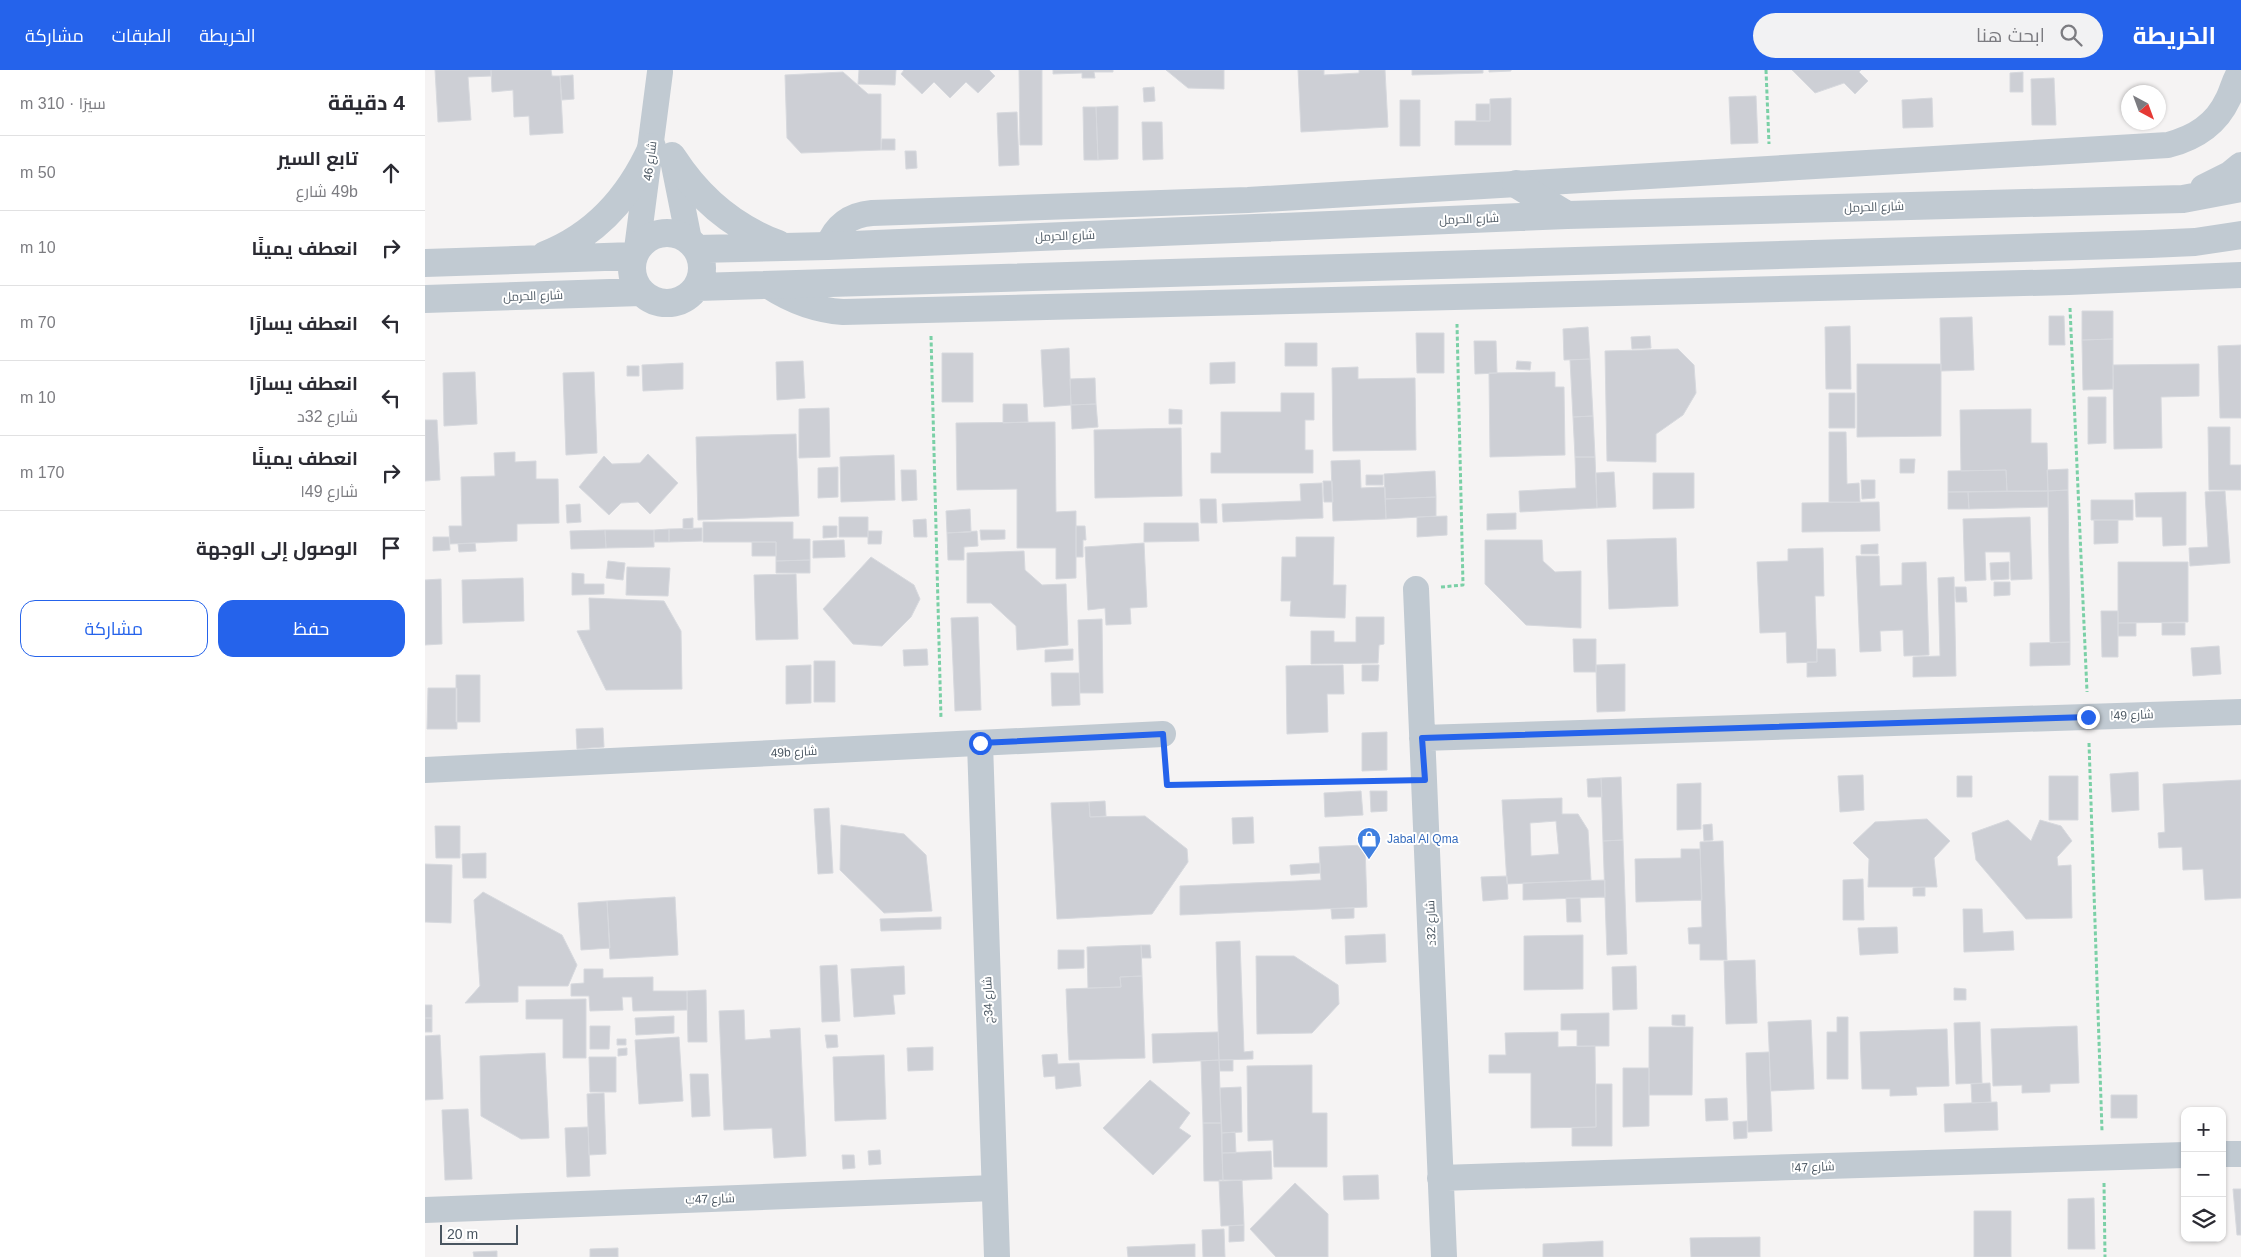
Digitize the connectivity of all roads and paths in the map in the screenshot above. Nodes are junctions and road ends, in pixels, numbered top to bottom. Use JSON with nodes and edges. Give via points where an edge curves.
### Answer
{"nodes":[{"id":1,"x":1766,"y":70,"type":"edge"},
{"id":2,"x":2241,"y":70,"type":"edge"},
{"id":3,"x":659,"y":71,"type":"edge"},
{"id":4,"x":662,"y":152,"type":"junction"},
{"id":5,"x":2241,"y":166,"type":"edge"},
{"id":6,"x":1770,"y":169,"type":"junction"},
{"id":7,"x":1516,"y":184,"type":"junction"},
{"id":8,"x":2241,"y":188,"type":"edge"},
{"id":9,"x":2183,"y":199,"type":"junction"},
{"id":10,"x":1567,"y":215,"type":"junction"},
{"id":11,"x":2241,"y":235,"type":"edge"},
{"id":12,"x":693,"y":244,"type":"junction"},
{"id":13,"x":828,"y":246,"type":"junction"},
{"id":14,"x":784,"y":247,"type":"junction"},
{"id":15,"x":636,"y":253,"type":"junction"},
{"id":16,"x":533,"y":259,"type":"junction"},
{"id":17,"x":425,"y":263,"type":"edge"},
{"id":18,"x":2241,"y":275,"type":"edge"},
{"id":19,"x":2069,"y":282,"type":"junction"},
{"id":20,"x":767,"y":285,"type":"junction"},
{"id":21,"x":697,"y":287,"type":"junction"},
{"id":22,"x":641,"y":292,"type":"junction"},
{"id":23,"x":1456,"y":297,"type":"junction"},
{"id":24,"x":425,"y":299,"type":"edge"},
{"id":25,"x":931,"y":310,"type":"junction"},
{"id":26,"x":1416,"y":589,"type":"joint"},
{"id":27,"x":2241,"y":712,"type":"edge"},
{"id":28,"x":2088,"y":717,"type":"junction"},
{"id":29,"x":1163,"y":734,"type":"joint"},
{"id":30,"x":1422,"y":738,"type":"junction"},
{"id":31,"x":980,"y":743,"type":"junction"},
{"id":32,"x":941,"y":745,"type":"junction"},
{"id":33,"x":425,"y":770,"type":"edge"},
{"id":34,"x":1425,"y":780,"type":"junction"},
{"id":35,"x":2226,"y":1154,"type":"edge"},
{"id":36,"x":2241,"y":1154,"type":"edge"},
{"id":37,"x":2181,"y":1156,"type":"edge"},
{"id":38,"x":2103,"y":1158,"type":"junction"},
{"id":39,"x":1440,"y":1178,"type":"junction"},
{"id":40,"x":995,"y":1188,"type":"junction"},
{"id":41,"x":425,"y":1210,"type":"edge"},
{"id":42,"x":997,"y":1257,"type":"edge"},
{"id":43,"x":1444,"y":1257,"type":"edge"},
{"id":44,"x":2105,"y":1257,"type":"edge"}],
"edges":[{"from":1,"to":6,"type":"path"},
{"from":2,"to":6,"type":"street","via":[[2222,111],[2212,124],[2199,134],[2168,145]]},
{"from":3,"to":4,"type":"street","name":"شارع 46"},
{"from":4,"to":12,"type":"street","name":"شارع 46"},
{"from":4,"to":14,"type":"street","via":[[720,212],[754,234]]},
{"from":4,"to":15,"type":"street","name":"شارع 46"},
{"from":4,"to":16,"type":"street","via":[[608,214],[577,239]]},
{"from":5,"to":9,"type":"street"},
{"from":6,"to":7,"type":"street"},
{"from":7,"to":10,"type":"street"},
{"from":7,"to":13,"type":"street","via":[[1247,200],[872,212],[844,222]]},
{"from":8,"to":9,"type":"street","name":"شارع الحرمل"},
{"from":9,"to":10,"type":"street","name":"شارع الحرمل"},
{"from":10,"to":13,"type":"street","name":"شارع الحرمل"},
{"from":11,"to":20,"type":"street","via":[[2150,244]]},
{"from":12,"to":14,"type":"street","name":"شارع الحرمل"},
{"from":12,"to":15,"type":"street","via":[[675,234],[657,234]]},
{"from":12,"to":21,"type":"street","via":[[703,268]]},
{"from":13,"to":14,"type":"street","name":"شارع الحرمل"},
{"from":15,"to":16,"type":"street"},
{"from":15,"to":22,"type":"street","via":[[632,272]]},
{"from":16,"to":17,"type":"street"},
{"from":18,"to":19,"type":"street"},
{"from":19,"to":23,"type":"street"},
{"from":19,"to":28,"type":"path"},
{"from":20,"to":21,"type":"street"},
{"from":20,"to":25,"type":"street","via":[[795,302],[827,311]]},
{"from":21,"to":22,"type":"street","via":[[684,299],[666,304]]},
{"from":22,"to":24,"type":"street","name":"شارع الحرمل"},
{"from":23,"to":25,"type":"street"},
{"from":23,"to":26,"type":"path","via":[[1463,585]]},
{"from":25,"to":32,"type":"path"},
{"from":26,"to":30,"type":"street","name":"شارع 32د"},
{"from":27,"to":28,"type":"street","name":"شارع 49ا"},
{"from":28,"to":30,"type":"street","name":"شارع 49ا"},
{"from":28,"to":38,"type":"path"},
{"from":29,"to":31,"type":"street","name":"49b شارع"},
{"from":29,"to":34,"type":"path","via":[[1167,785]]},
{"from":30,"to":34,"type":"street","name":"شارع 32د"},
{"from":31,"to":32,"type":"street","name":"49b شارع"},
{"from":31,"to":40,"type":"street","name":"شارع 34ج"},
{"from":32,"to":33,"type":"street","name":"49b شارع"},
{"from":34,"to":39,"type":"street","name":"شارع 32د"},
{"from":35,"to":36,"type":"street"},
{"from":37,"to":38,"type":"street","name":"شارع 47ا"},
{"from":38,"to":39,"type":"street","name":"شارع 47ا"},
{"from":38,"to":44,"type":"path"},
{"from":39,"to":43,"type":"street","name":"شارع 32د"},
{"from":40,"to":41,"type":"street","name":"شارع 47ب"},
{"from":40,"to":42,"type":"street","name":"شارع 34ج"}]}
